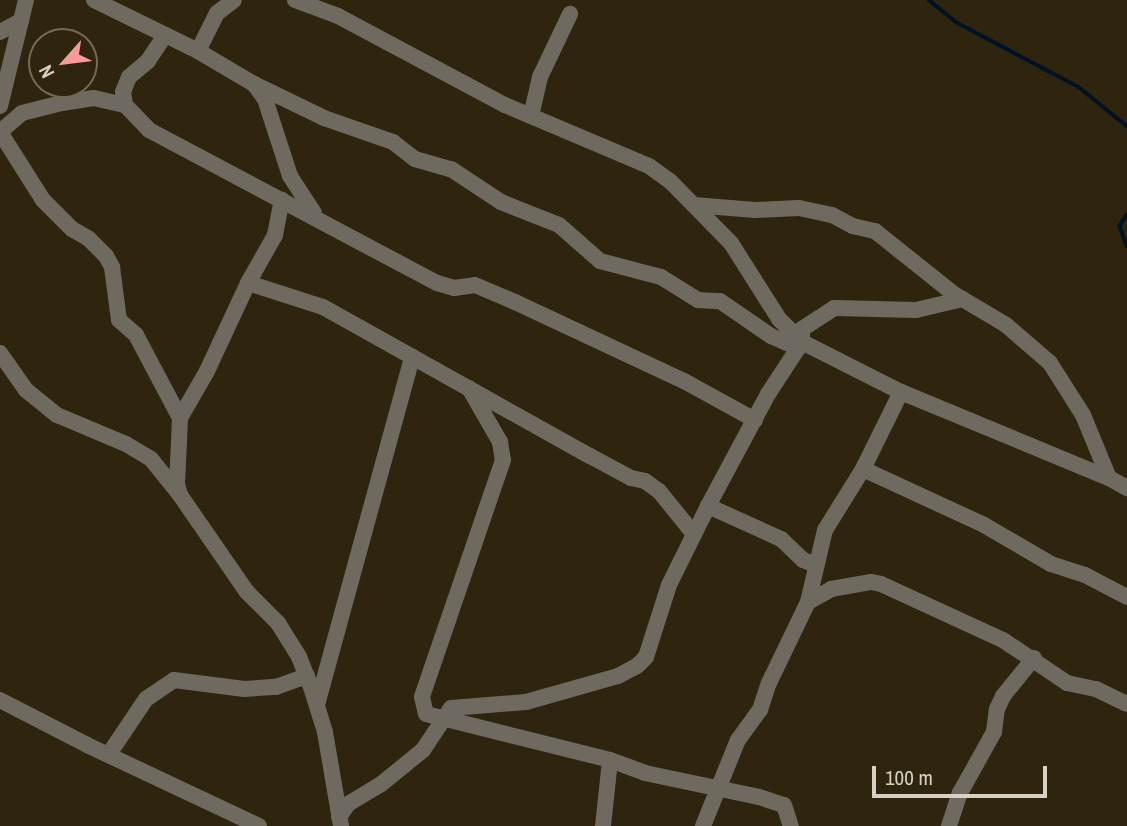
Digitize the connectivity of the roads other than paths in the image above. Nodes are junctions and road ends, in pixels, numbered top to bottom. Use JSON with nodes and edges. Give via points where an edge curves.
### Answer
{"nodes":[{"id":1,"x":26,"y":0,"type":"edge"},
{"id":2,"x":94,"y":0,"type":"edge"},
{"id":3,"x":234,"y":0,"type":"edge"},
{"id":4,"x":295,"y":0,"type":"edge"},
{"id":5,"x":570,"y":14,"type":"dead end"},
{"id":6,"x":21,"y":21,"type":"junction"},
{"id":7,"x":0,"y":32,"type":"edge"},
{"id":8,"x":164,"y":37,"type":"junction"},
{"id":9,"x":198,"y":51,"type":"junction"},
{"id":10,"x":254,"y":84,"type":"junction"},
{"id":11,"x":125,"y":105,"type":"junction"},
{"id":12,"x":0,"y":106,"type":"edge"},
{"id":13,"x":531,"y":116,"type":"junction"},
{"id":14,"x":0,"y":132,"type":"edge"},
{"id":15,"x":282,"y":200,"type":"junction"},
{"id":16,"x":694,"y":205,"type":"junction"},
{"id":17,"x":317,"y":218,"type":"junction"},
{"id":18,"x":248,"y":283,"type":"junction"},
{"id":19,"x":962,"y":299,"type":"junction"},
{"id":20,"x":800,"y":345,"type":"junction"},
{"id":21,"x":0,"y":354,"type":"edge"},
{"id":22,"x":412,"y":357,"type":"junction"},
{"id":23,"x":469,"y":388,"type":"junction"},
{"id":24,"x":901,"y":392,"type":"junction"},
{"id":25,"x":180,"y":418,"type":"junction"},
{"id":26,"x":755,"y":420,"type":"junction"},
{"id":27,"x":863,"y":469,"type":"junction"},
{"id":28,"x":1109,"y":478,"type":"junction"},
{"id":29,"x":1127,"y":488,"type":"edge"},
{"id":30,"x":180,"y":495,"type":"junction"},
{"id":31,"x":708,"y":506,"type":"junction"},
{"id":32,"x":692,"y":533,"type":"junction"},
{"id":33,"x":815,"y":565,"type":"junction"},
{"id":34,"x":1127,"y":597,"type":"edge"},
{"id":35,"x":808,"y":602,"type":"junction"},
{"id":36,"x":1034,"y":659,"type":"junction"},
{"id":37,"x":307,"y":676,"type":"junction"},
{"id":38,"x":0,"y":700,"type":"edge"},
{"id":39,"x":1127,"y":704,"type":"edge"},
{"id":40,"x":317,"y":705,"type":"junction"},
{"id":41,"x":444,"y":719,"type":"junction"},
{"id":42,"x":109,"y":754,"type":"junction"},
{"id":43,"x":610,"y":760,"type":"junction"},
{"id":44,"x":718,"y":790,"type":"junction"},
{"id":45,"x":340,"y":822,"type":"edge"},
{"id":46,"x":259,"y":826,"type":"edge"},
{"id":47,"x":603,"y":826,"type":"edge"},
{"id":48,"x":703,"y":826,"type":"edge"},
{"id":49,"x":791,"y":826,"type":"edge"},
{"id":50,"x":949,"y":826,"type":"edge"}],
"edges":[{"from":1,"to":6,"type":"street"},
{"from":2,"to":8,"type":"street"},
{"from":3,"to":9,"type":"street","via":[[217,13]]},
{"from":4,"to":13,"type":"street","via":[[338,16]]},
{"from":5,"to":13,"type":"street","via":[[540,77]]},
{"from":6,"to":7,"type":"street"},
{"from":6,"to":12,"type":"street"},
{"from":8,"to":9,"type":"street"},
{"from":8,"to":11,"type":"street","via":[[148,61],[129,77],[123,92]]},
{"from":9,"to":10,"type":"street"},
{"from":10,"to":17,"type":"street","via":[[265,99],[290,176]]},
{"from":10,"to":20,"type":"street","via":[[324,118],[393,142],[415,159],[452,169],[501,202],[559,225],[600,261],[661,277],[698,300],[720,301],[771,336]]},
{"from":11,"to":14,"type":"street","via":[[94,98],[62,103],[22,113]]},
{"from":11,"to":15,"type":"street","via":[[149,130]]},
{"from":13,"to":16,"type":"street","via":[[649,166]]},
{"from":14,"to":25,"type":"street","via":[[43,200],[106,256],[114,272],[120,323],[136,335]]},
{"from":15,"to":17,"type":"street"},
{"from":15,"to":18,"type":"street","via":[[275,235]]},
{"from":16,"to":19,"type":"street","via":[[800,208],[832,215],[875,231]]},
{"from":16,"to":20,"type":"street","via":[[731,243]]},
{"from":17,"to":26,"type":"street","via":[[437,283],[454,288],[475,285],[515,302],[684,381]]},
{"from":18,"to":22,"type":"street","via":[[323,307]]},
{"from":18,"to":25,"type":"street"},
{"from":19,"to":20,"type":"street","via":[[916,310],[834,308],[802,329]]},
{"from":19,"to":28,"type":"street","via":[[1006,325],[1050,363],[1083,415]]},
{"from":20,"to":24,"type":"street"},
{"from":20,"to":26,"type":"street"},
{"from":21,"to":30,"type":"street","via":[[26,390],[57,415],[151,459]]},
{"from":22,"to":23,"type":"street"},
{"from":22,"to":40,"type":"street"},
{"from":23,"to":32,"type":"street","via":[[631,478],[645,481],[659,491]]},
{"from":23,"to":41,"type":"street","via":[[500,442],[503,460],[422,696],[426,714]]},
{"from":24,"to":27,"type":"street"},
{"from":24,"to":28,"type":"street"},
{"from":25,"to":30,"type":"street"},
{"from":26,"to":31,"type":"street"},
{"from":27,"to":33,"type":"street","via":[[825,530]]},
{"from":27,"to":34,"type":"street"},
{"from":28,"to":29,"type":"street"},
{"from":30,"to":37,"type":"street","via":[[247,592],[278,623]]},
{"from":31,"to":32,"type":"street"},
{"from":31,"to":33,"type":"street","via":[[781,539]]},
{"from":32,"to":41,"type":"street","via":[[646,657],[637,666],[618,676],[526,702],[464,704],[451,708]]},
{"from":33,"to":35,"type":"street"},
{"from":35,"to":36,"type":"street","via":[[831,589],[881,584]]},
{"from":35,"to":44,"type":"street","via":[[760,710],[738,740]]},
{"from":36,"to":39,"type":"street","via":[[1067,683],[1096,689]]},
{"from":36,"to":50,"type":"street","via":[[1003,696],[994,732],[960,793]]},
{"from":37,"to":40,"type":"street"},
{"from":37,"to":42,"type":"street","via":[[276,687],[244,690],[174,680],[146,699]]},
{"from":38,"to":42,"type":"street"},
{"from":40,"to":45,"type":"street"},
{"from":41,"to":43,"type":"street"},
{"from":41,"to":45,"type":"street","via":[[423,750],[348,804]]},
{"from":42,"to":46,"type":"street"},
{"from":43,"to":44,"type":"street"},
{"from":43,"to":47,"type":"street"},
{"from":44,"to":48,"type":"street"},
{"from":44,"to":49,"type":"street","via":[[784,806]]}]}
